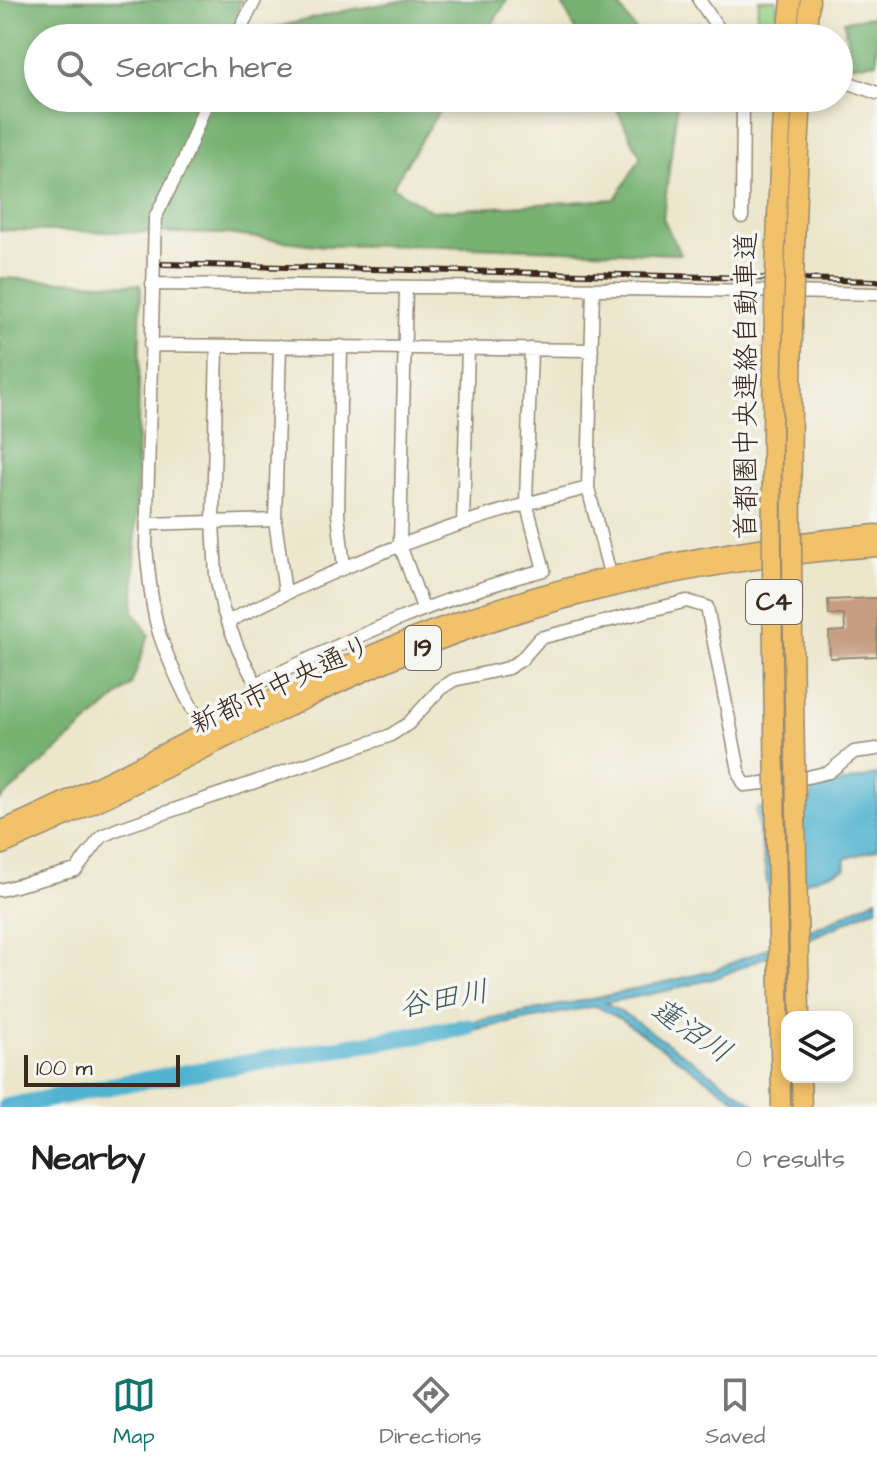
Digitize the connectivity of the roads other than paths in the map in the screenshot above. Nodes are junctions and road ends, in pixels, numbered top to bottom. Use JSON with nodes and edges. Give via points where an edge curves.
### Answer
{"nodes":[{"id":1,"x":255,"y":0,"type":"edge"},
{"id":2,"x":699,"y":0,"type":"edge"},
{"id":3,"x":791,"y":0,"type":"edge"},
{"id":4,"x":810,"y":0,"type":"edge"},
{"id":5,"x":243,"y":24,"type":"edge"},
{"id":6,"x":715,"y":24,"type":"edge"},
{"id":7,"x":788,"y":24,"type":"edge"},
{"id":8,"x":807,"y":24,"type":"edge"},
{"id":9,"x":853,"y":84,"type":"edge"},
{"id":10,"x":877,"y":93,"type":"edge"},
{"id":11,"x":203,"y":112,"type":"edge"},
{"id":12,"x":743,"y":112,"type":"edge"},
{"id":13,"x":782,"y":112,"type":"edge"},
{"id":14,"x":801,"y":112,"type":"edge"},
{"id":15,"x":742,"y":217,"type":"dead end"},
{"id":16,"x":152,"y":284,"type":"junction"},
{"id":17,"x":406,"y":288,"type":"junction"},
{"id":18,"x":593,"y":289,"type":"junction"},
{"id":19,"x":877,"y":294,"type":"edge"},
{"id":20,"x":150,"y":345,"type":"junction"},
{"id":21,"x":217,"y":346,"type":"junction"},
{"id":22,"x":280,"y":346,"type":"junction"},
{"id":23,"x":341,"y":346,"type":"junction"},
{"id":24,"x":404,"y":347,"type":"junction"},
{"id":25,"x":468,"y":348,"type":"junction"},
{"id":26,"x":531,"y":349,"type":"junction"},
{"id":27,"x":592,"y":350,"type":"junction"},
{"id":28,"x":588,"y":488,"type":"junction"},
{"id":29,"x":526,"y":502,"type":"junction"},
{"id":30,"x":275,"y":520,"type":"junction"},
{"id":31,"x":213,"y":522,"type":"junction"},
{"id":32,"x":463,"y":523,"type":"junction"},
{"id":33,"x":147,"y":524,"type":"junction"},
{"id":34,"x":877,"y":533,"type":"edge"},
{"id":35,"x":400,"y":545,"type":"junction"},
{"id":36,"x":877,"y":548,"type":"edge"},
{"id":37,"x":344,"y":567,"type":"junction"},
{"id":38,"x":610,"y":574,"type":"junction"},
{"id":39,"x":285,"y":593,"type":"junction"},
{"id":40,"x":423,"y":608,"type":"junction"},
{"id":41,"x":227,"y":622,"type":"junction"},
{"id":42,"x":209,"y":739,"type":"junction"},
{"id":43,"x":877,"y":749,"type":"edge"},
{"id":44,"x":0,"y":830,"type":"edge"},
{"id":45,"x":0,"y":847,"type":"edge"},
{"id":46,"x":0,"y":890,"type":"edge"},
{"id":47,"x":800,"y":1011,"type":"edge"},
{"id":48,"x":801,"y":1083,"type":"edge"},
{"id":49,"x":781,"y":1107,"type":"edge"},
{"id":50,"x":802,"y":1107,"type":"edge"}],
"edges":[{"from":1,"to":5,"type":"street"},
{"from":2,"to":6,"type":"street"},
{"from":3,"to":7,"type":"highway"},
{"from":4,"to":8,"type":"highway"},
{"from":9,"to":10,"type":"street"},
{"from":11,"to":16,"type":"street","via":[[155,218]]},
{"from":12,"to":15,"type":"street"},
{"from":13,"to":49,"type":"highway","name":"首都圏中央連絡自動車道","number":"C4","bridge":true,"via":[[772,366]]},
{"from":14,"to":47,"type":"highway","name":"首都圏中央連絡自動車道","number":"C4","bridge":true,"via":[[792,366]]},
{"from":16,"to":17,"type":"street"},
{"from":16,"to":20,"type":"street"},
{"from":17,"to":18,"type":"street"},
{"from":17,"to":24,"type":"street"},
{"from":18,"to":19,"type":"street"},
{"from":18,"to":27,"type":"street"},
{"from":20,"to":21,"type":"street"},
{"from":20,"to":33,"type":"street"},
{"from":21,"to":22,"type":"street"},
{"from":21,"to":31,"type":"street"},
{"from":22,"to":23,"type":"street"},
{"from":22,"to":30,"type":"street"},
{"from":23,"to":24,"type":"street"},
{"from":23,"to":37,"type":"street","via":[[338,514]]},
{"from":24,"to":25,"type":"street"},
{"from":24,"to":35,"type":"street"},
{"from":25,"to":26,"type":"street"},
{"from":25,"to":32,"type":"street"},
{"from":26,"to":27,"type":"street"},
{"from":26,"to":29,"type":"street"},
{"from":27,"to":28,"type":"street"},
{"from":28,"to":29,"type":"street"},
{"from":28,"to":38,"type":"street"},
{"from":29,"to":32,"type":"street"},
{"from":29,"to":40,"type":"street","via":[[544,570]]},
{"from":30,"to":31,"type":"street"},
{"from":30,"to":39,"type":"street"},
{"from":31,"to":33,"type":"street"},
{"from":31,"to":41,"type":"street","via":[[216,576]]},
{"from":32,"to":35,"type":"street"},
{"from":33,"to":42,"type":"street","via":[[159,632]]},
{"from":34,"to":38,"type":"main road","name":"新都市中央通り","number":"19","via":[[739,548]]},
{"from":35,"to":37,"type":"street"},
{"from":35,"to":40,"type":"street"},
{"from":36,"to":42,"type":"main road","name":"新都市中央通り","number":"19","via":[[731,564],[518,615],[401,657]]},
{"from":37,"to":39,"type":"street"},
{"from":38,"to":42,"type":"main road","name":"新都市中央通り","number":"19","via":[[400,642],[349,663]]},
{"from":39,"to":41,"type":"street"},
{"from":40,"to":41,"type":"street","via":[[256,684]]},
{"from":42,"to":44,"type":"main road","name":"新都市中央通り","number":"19"},
{"from":42,"to":45,"type":"main road","name":"新都市中央通り","number":"19","via":[[81,811]]},
{"from":43,"to":46,"type":"street","via":[[854,752],[829,772],[745,785],[707,607],[687,601],[540,638],[508,668],[454,680],[440,689],[408,724],[389,736],[118,829],[102,836],[76,870]]},
{"from":48,"to":50,"type":"highway"}]}
